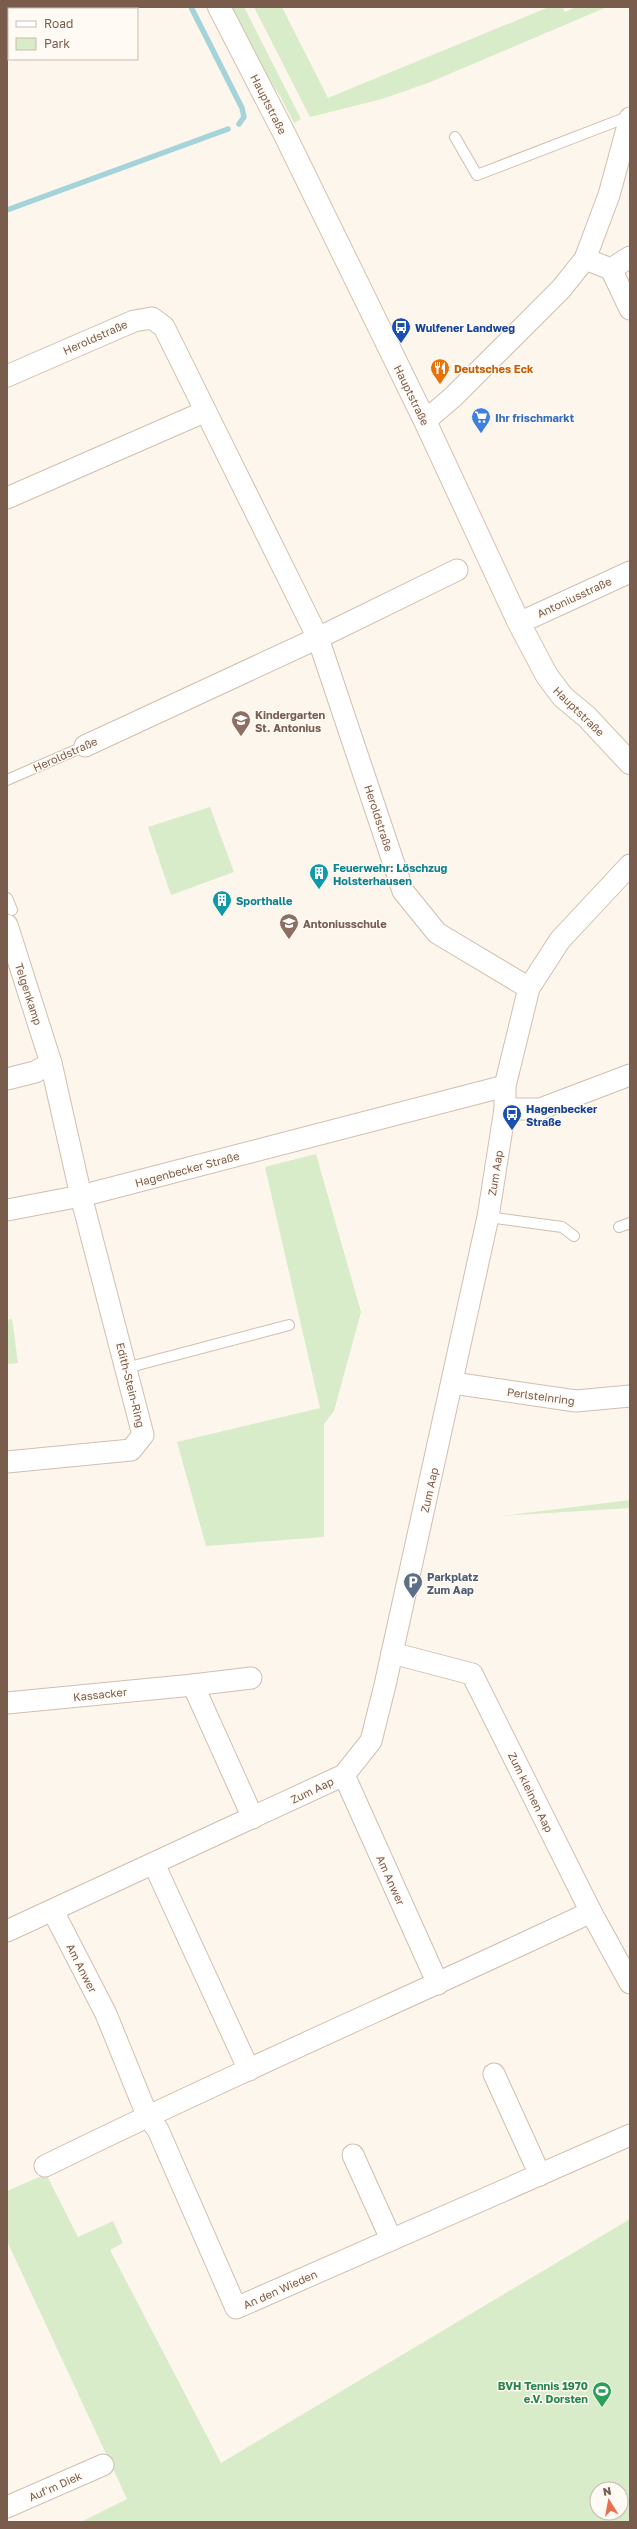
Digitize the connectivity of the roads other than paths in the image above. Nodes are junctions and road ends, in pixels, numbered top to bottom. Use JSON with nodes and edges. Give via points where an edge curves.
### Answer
{"nodes":[{"id":1,"x":219,"y":7,"type":"edge"},
{"id":2,"x":630,"y":117,"type":"edge"},
{"id":3,"x":455,"y":138,"type":"dead end"},
{"id":4,"x":630,"y":257,"type":"edge"},
{"id":5,"x":585,"y":259,"type":"junction"},
{"id":6,"x":611,"y":269,"type":"junction"},
{"id":7,"x":630,"y":309,"type":"edge"},
{"id":8,"x":7,"y":376,"type":"edge"},
{"id":9,"x":204,"y":412,"type":"junction"},
{"id":10,"x":425,"y":421,"type":"junction"},
{"id":11,"x":7,"y":498,"type":"edge"},
{"id":12,"x":457,"y":570,"type":"dead end"},
{"id":13,"x":630,"y":572,"type":"edge"},
{"id":14,"x":519,"y":623,"type":"junction"},
{"id":15,"x":318,"y":638,"type":"junction"},
{"id":16,"x":85,"y":746,"type":"joint"},
{"id":17,"x":630,"y":763,"type":"edge"},
{"id":18,"x":7,"y":780,"type":"edge"},
{"id":19,"x":630,"y":866,"type":"edge"},
{"id":20,"x":8,"y":911,"type":"edge"},
{"id":21,"x":529,"y":988,"type":"junction"},
{"id":22,"x":51,"y":1063,"type":"junction"},
{"id":23,"x":630,"y":1075,"type":"edge"},
{"id":24,"x":7,"y":1079,"type":"edge"},
{"id":25,"x":505,"y":1086,"type":"junction"},
{"id":26,"x":505,"y":1109,"type":"junction"},
{"id":27,"x":81,"y":1196,"type":"junction"},
{"id":28,"x":7,"y":1210,"type":"edge"},
{"id":29,"x":488,"y":1218,"type":"junction"},
{"id":30,"x":630,"y":1223,"type":"edge"},
{"id":31,"x":619,"y":1228,"type":"dead end"},
{"id":32,"x":574,"y":1236,"type":"dead end"},
{"id":33,"x":289,"y":1325,"type":"dead end"},
{"id":34,"x":126,"y":1368,"type":"junction"},
{"id":35,"x":453,"y":1383,"type":"junction"},
{"id":36,"x":630,"y":1396,"type":"edge"},
{"id":37,"x":7,"y":1462,"type":"edge"},
{"id":38,"x":392,"y":1653,"type":"junction"},
{"id":39,"x":251,"y":1678,"type":"dead end"},
{"id":40,"x":193,"y":1685,"type":"junction"},
{"id":41,"x":7,"y":1704,"type":"edge"},
{"id":42,"x":344,"y":1775,"type":"junction"},
{"id":43,"x":253,"y":1818,"type":"junction"},
{"id":44,"x":154,"y":1864,"type":"junction"},
{"id":45,"x":53,"y":1911,"type":"junction"},
{"id":46,"x":591,"y":1912,"type":"junction"},
{"id":47,"x":7,"y":1931,"type":"edge"},
{"id":48,"x":630,"y":1983,"type":"edge"},
{"id":49,"x":438,"y":1984,"type":"junction"},
{"id":50,"x":249,"y":2070,"type":"junction"},
{"id":51,"x":494,"y":2074,"type":"dead end"},
{"id":52,"x":148,"y":2115,"type":"junction"},
{"id":53,"x":630,"y":2135,"type":"edge"},
{"id":54,"x":353,"y":2155,"type":"dead end"},
{"id":55,"x":45,"y":2166,"type":"dead end"},
{"id":56,"x":540,"y":2175,"type":"junction"},
{"id":57,"x":186,"y":2198,"type":"joint"},
{"id":58,"x":390,"y":2239,"type":"junction"},
{"id":59,"x":103,"y":2465,"type":"dead end"},
{"id":60,"x":7,"y":2507,"type":"edge"}],
"edges":[{"from":1,"to":10,"type":"main road","name":"Hauptstraße","via":[[285,135]]},
{"from":2,"to":3,"type":"lane","via":[[477,175]]},
{"from":2,"to":5,"type":"street","via":[[609,195]]},
{"from":4,"to":6,"type":"street"},
{"from":5,"to":6,"type":"street"},
{"from":5,"to":10,"type":"street","via":[[550,300],[453,398]]},
{"from":6,"to":7,"type":"street"},
{"from":8,"to":9,"type":"street","name":"Heroldstraße","via":[[134,321],[152,318],[164,327]]},
{"from":9,"to":11,"type":"street"},
{"from":9,"to":15,"type":"street","name":"Heroldstraße"},
{"from":10,"to":14,"type":"main road","name":"Hauptstraße"},
{"from":12,"to":15,"type":"street","name":"Heroldstraße"},
{"from":13,"to":14,"type":"street","name":"Antoniusstraße"},
{"from":14,"to":17,"type":"main road","name":"Hauptstraße","via":[[553,687]]},
{"from":15,"to":16,"type":"street","name":"Heroldstraße"},
{"from":15,"to":21,"type":"street","name":"Heroldstraße","via":[[403,892],[437,933]]},
{"from":16,"to":18,"type":"lane","name":"Heroldstraße"},
{"from":19,"to":21,"type":"street","name":"Zum Aap","via":[[595,906],[560,940]]},
{"from":20,"to":22,"type":"street","name":"Telgenkamp"},
{"from":21,"to":25,"type":"street","name":"Zum Aap"},
{"from":22,"to":24,"type":"street","via":[[35,1072]]},
{"from":22,"to":27,"type":"street","name":"Telgenkamp"},
{"from":23,"to":26,"type":"street","via":[[540,1108]]},
{"from":25,"to":26,"type":"street","name":"Zum Aap"},
{"from":25,"to":27,"type":"street","name":"Hagenbecker Straße"},
{"from":26,"to":29,"type":"street","name":"Zum Aap"},
{"from":27,"to":28,"type":"street","name":"Hagenbecker Straße"},
{"from":27,"to":34,"type":"street","name":"Edith-Stein-Ring"},
{"from":29,"to":32,"type":"lane","via":[[562,1227]]},
{"from":29,"to":35,"type":"street","name":"Zum Aap"},
{"from":30,"to":31,"type":"lane"},
{"from":33,"to":34,"type":"lane"},
{"from":34,"to":37,"type":"street","name":"Edith-Stein-Ring","via":[[143,1435],[131,1450]]},
{"from":35,"to":36,"type":"street","name":"Perlsteinring","via":[[576,1402]]},
{"from":35,"to":38,"type":"street","name":"Zum Aap"},
{"from":38,"to":42,"type":"street","name":"Zum Aap","via":[[371,1741]]},
{"from":38,"to":46,"type":"street","name":"Zum kleinen Aap","via":[[472,1674]]},
{"from":39,"to":40,"type":"street","name":"Kassacker"},
{"from":40,"to":41,"type":"street","name":"Kassacker"},
{"from":40,"to":43,"type":"street"},
{"from":42,"to":43,"type":"street","name":"Zum Aap"},
{"from":42,"to":49,"type":"street","name":"Am Anwer"},
{"from":43,"to":44,"type":"street","name":"Zum Aap"},
{"from":44,"to":45,"type":"street","name":"Zum Aap"},
{"from":44,"to":50,"type":"street"},
{"from":45,"to":47,"type":"street","name":"Zum Aap"},
{"from":45,"to":52,"type":"street","name":"Am Anwer","via":[[106,2014]]},
{"from":46,"to":48,"type":"street","name":"Zum kleinen Aap"},
{"from":46,"to":49,"type":"street"},
{"from":49,"to":50,"type":"street"},
{"from":50,"to":52,"type":"street"},
{"from":51,"to":56,"type":"street"},
{"from":52,"to":55,"type":"street"},
{"from":52,"to":57,"type":"street","name":"Am Anwer","via":[[158,2130]]},
{"from":53,"to":56,"type":"street","name":"An den Wieden"},
{"from":54,"to":58,"type":"street"},
{"from":56,"to":58,"type":"street","name":"An den Wieden"},
{"from":57,"to":58,"type":"street","name":"An den Wieden","via":[[236,2308]]},
{"from":59,"to":60,"type":"street","name":"Auf'm Diek"}]}
